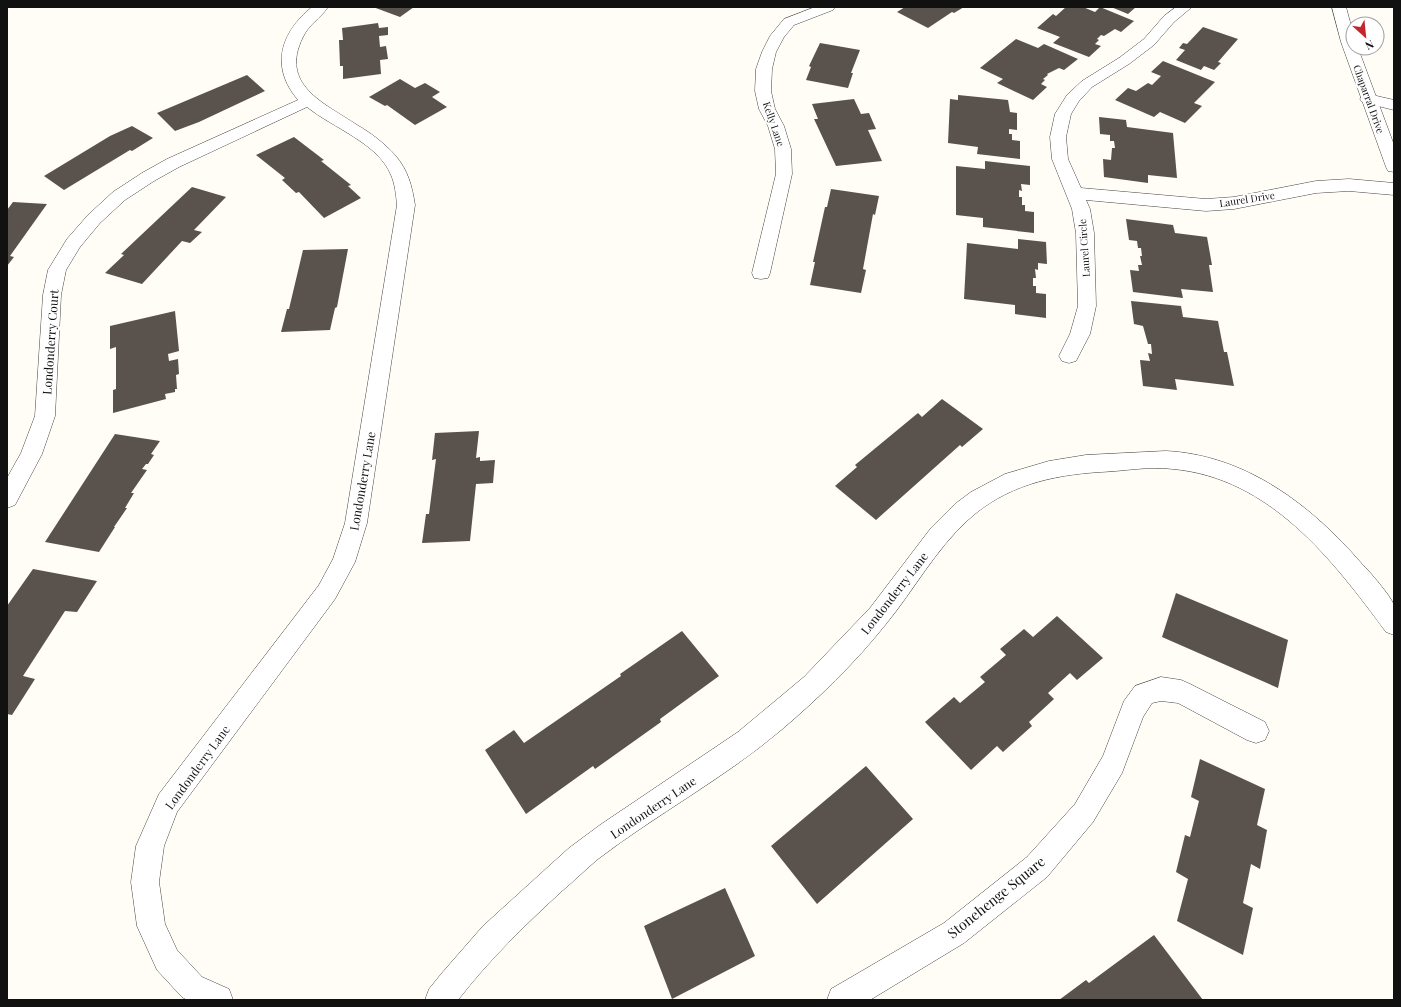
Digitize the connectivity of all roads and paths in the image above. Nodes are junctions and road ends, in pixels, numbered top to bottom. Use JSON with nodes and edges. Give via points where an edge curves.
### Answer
{"nodes":[{"id":1,"x":321,"y":7,"type":"edge"},
{"id":2,"x":828,"y":7,"type":"edge"},
{"id":3,"x":1185,"y":7,"type":"edge"},
{"id":4,"x":1339,"y":7,"type":"edge"},
{"id":5,"x":1368,"y":99,"type":"junction"},
{"id":6,"x":308,"y":101,"type":"junction"},
{"id":7,"x":1394,"y":105,"type":"edge"},
{"id":8,"x":1394,"y":167,"type":"edge"},
{"id":9,"x":1394,"y":189,"type":"edge"},
{"id":10,"x":1075,"y":193,"type":"junction"},
{"id":11,"x":761,"y":273,"type":"dead end"},
{"id":12,"x":1069,"y":356,"type":"dead end"},
{"id":13,"x":7,"y":499,"type":"edge"},
{"id":14,"x":1394,"y":624,"type":"edge"},
{"id":15,"x":1256,"y":731,"type":"dead end"},
{"id":16,"x":218,"y":1000,"type":"edge"},
{"id":17,"x":440,"y":1000,"type":"edge"},
{"id":18,"x":842,"y":1000,"type":"edge"}],
"edges":[{"from":1,"to":6,"type":"street","name":"Londonderry Lane","via":[[300,28],[288,57],[289,70],[296,86]]},
{"from":2,"to":11,"type":"street","name":"Kelly Lane","via":[[789,22],[777,36],[764,69],[763,91],[767,109],[776,126],[783,149],[784,174]]},
{"from":3,"to":10,"type":"street","name":"Laurel Circle","via":[[1136,52],[1087,84],[1072,98],[1063,114],[1058,137],[1060,159]]},
{"from":4,"to":5,"type":"street","name":"Chaparral Drive"},
{"from":5,"to":7,"type":"street"},
{"from":5,"to":8,"type":"street","name":"Chaparral Drive"},
{"from":6,"to":13,"type":"street","name":"Londonderry Court","via":[[148,176],[119,196],[73,243],[57,270],[52,295],[45,416],[32,454]]},
{"from":6,"to":16,"type":"street","name":"Londonderry Lane","via":[[374,145],[394,165],[402,180],[406,205],[356,523],[344,562],[327,592],[168,803],[150,846],[145,882],[151,926],[167,960],[192,987]]},
{"from":9,"to":10,"type":"street","name":"Laurel Drive","via":[[1350,185],[1316,187],[1234,203],[1206,205]]},
{"from":10,"to":12,"type":"street","name":"Laurel Circle","via":[[1085,233],[1087,306],[1080,334]]},
{"from":14,"to":17,"type":"street","name":"Londonderry Lane","via":[[1357,574],[1320,534],[1278,499],[1247,481],[1207,466],[1173,460],[1070,464],[1033,472],[997,488],[965,509],[943,531],[878,616],[829,671],[768,725],[586,852],[518,911],[459,975]]},
{"from":15,"to":18,"type":"street","name":"Stonehenge Square","via":[[1181,692],[1161,689],[1144,694],[1133,710],[1113,764],[1084,813],[1037,867],[954,932]]}]}
